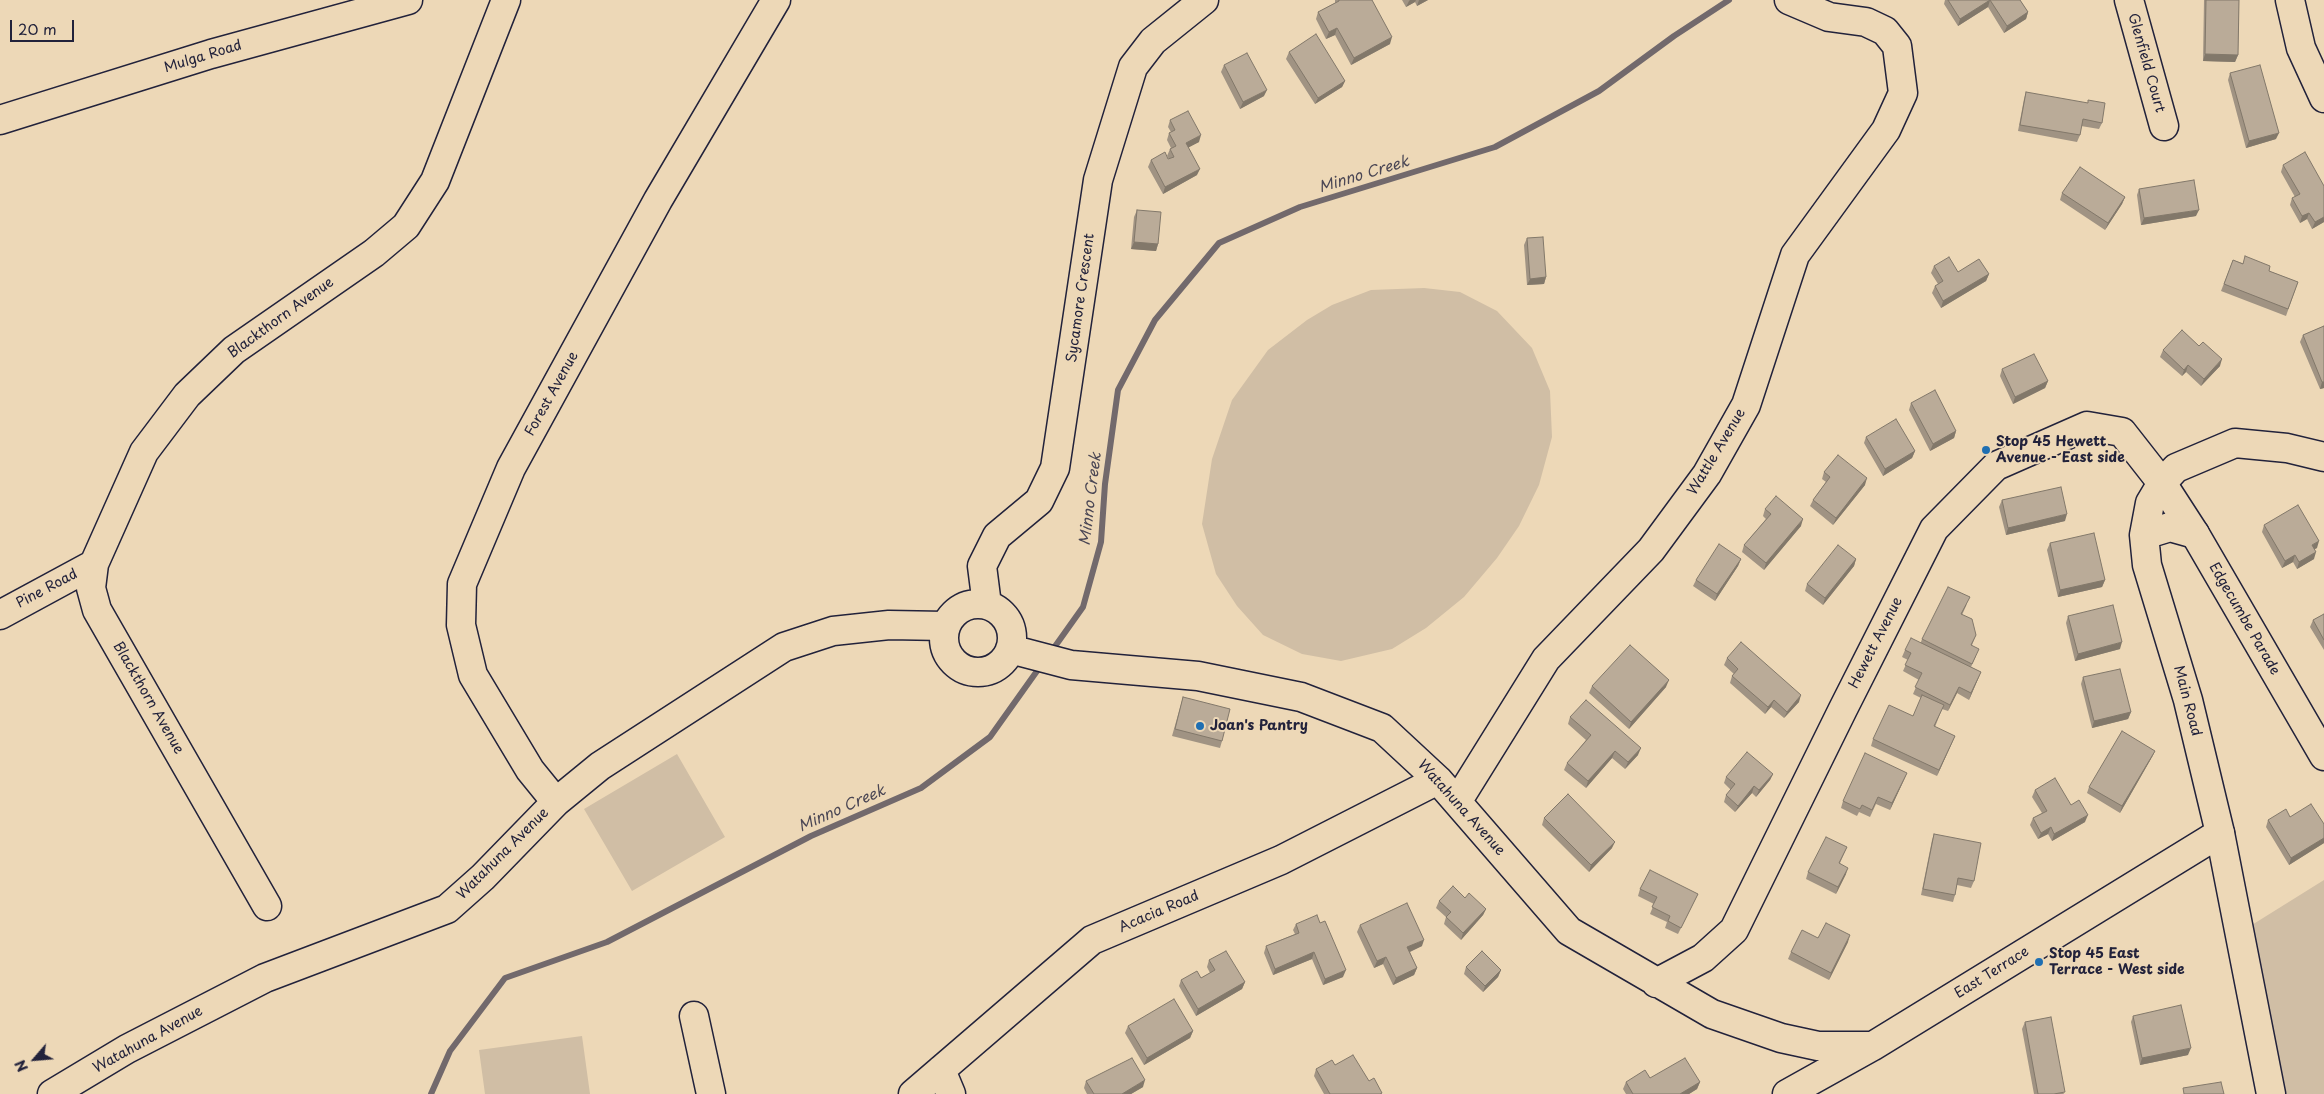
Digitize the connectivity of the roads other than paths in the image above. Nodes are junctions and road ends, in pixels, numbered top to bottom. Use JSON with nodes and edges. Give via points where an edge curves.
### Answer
{"nodes":[{"id":1,"x":408,"y":0,"type":"edge"},
{"id":2,"x":506,"y":0,"type":"edge"},
{"id":3,"x":776,"y":0,"type":"edge"},
{"id":4,"x":1204,"y":0,"type":"edge"},
{"id":5,"x":1788,"y":0,"type":"edge"},
{"id":6,"x":2129,"y":0,"type":"edge"},
{"id":7,"x":2290,"y":0,"type":"edge"},
{"id":8,"x":2323,"y":95,"type":"edge"},
{"id":9,"x":0,"y":120,"type":"edge"},
{"id":10,"x":2164,"y":126,"type":"dead end"},
{"id":11,"x":2324,"y":457,"type":"edge"},
{"id":12,"x":2162,"y":483,"type":"junction"},
{"id":13,"x":2195,"y":534,"type":"junction"},
{"id":14,"x":2144,"y":535,"type":"junction"},
{"id":15,"x":94,"y":564,"type":"junction"},
{"id":16,"x":988,"y":605,"type":"junction"},
{"id":17,"x":0,"y":615,"type":"edge"},
{"id":18,"x":946,"y":626,"type":"junction"},
{"id":19,"x":1021,"y":652,"type":"junction"},
{"id":20,"x":2324,"y":756,"type":"edge"},
{"id":21,"x":1438,"y":780,"type":"junction"},
{"id":22,"x":556,"y":802,"type":"junction"},
{"id":23,"x":1457,"y":802,"type":"junction"},
{"id":24,"x":2220,"y":833,"type":"junction"},
{"id":25,"x":267,"y":906,"type":"dead end"},
{"id":26,"x":1656,"y":983,"type":"junction"},
{"id":27,"x":694,"y":1016,"type":"dead end"},
{"id":28,"x":1873,"y":1046,"type":"junction"},
{"id":29,"x":946,"y":1082,"type":"edge"},
{"id":30,"x":52,"y":1094,"type":"edge"},
{"id":31,"x":711,"y":1094,"type":"edge"},
{"id":32,"x":913,"y":1094,"type":"edge"},
{"id":33,"x":1787,"y":1094,"type":"edge"},
{"id":34,"x":2271,"y":1094,"type":"edge"}],
"edges":[{"from":1,"to":9,"type":"street","name":"Mulga Road","via":[[211,54]]},
{"from":2,"to":15,"type":"street","name":"Blackthorn Avenue","via":[[435,181],[406,226],[374,253],[234,350],[187,395],[144,452]]},
{"from":3,"to":22,"type":"street","name":"Forest Avenue","via":[[658,200],[511,468],[462,584],[462,625],[473,675],[530,770]]},
{"from":4,"to":16,"type":"street","name":"Sycamore Crescent","via":[[1153,41],[1134,67],[1098,180],[1055,468],[1039,501],[997,536],[982,566]]},
{"from":5,"to":23,"type":"street","name":"Wattle Avenue","via":[[1829,17],[1866,22],[1885,31],[1897,46],[1903,93],[1886,130],[1795,255],[1746,405],[1708,474],[1651,550],[1546,659]]},
{"from":6,"to":10,"type":"street","name":"Glenfield Court"},
{"from":7,"to":8,"type":"street","via":[[2302,48]]},
{"from":11,"to":12,"type":"street","name":"Main Road","via":[[2287,448],[2236,443],[2176,468]]},
{"from":12,"to":13,"type":"street","name":"Edgecumbe Parade"},
{"from":12,"to":14,"type":"street","name":"Main Road","via":[[2150,503]]},
{"from":12,"to":26,"type":"street","name":"Hewett Avenue","via":[[2122,432],[2088,426],[1996,466],[1934,529],[1734,930],[1703,958]]},
{"from":13,"to":14,"type":"street","via":[[2170,527]]},
{"from":13,"to":20,"type":"street","name":"Edgecumbe Parade"},
{"from":14,"to":24,"type":"street","name":"Main Road","via":[[2147,565],[2188,700]]},
{"from":15,"to":17,"type":"street","name":"Pine Road"},
{"from":15,"to":25,"type":"street","name":"Blackthorn Avenue","via":[[91,588],[97,610]]},
{"from":16,"to":18,"type":"street","via":[[972,604],[961,608]]},
{"from":16,"to":19,"type":"street","via":[[1007,619]]},
{"from":18,"to":19,"type":"street","via":[[944,646],[949,658],[969,671],[985,672]]},
{"from":18,"to":22,"type":"street","name":"Watahuna Avenue","via":[[889,625],[833,631],[784,647],[600,766]]},
{"from":19,"to":21,"type":"street","name":"Watahuna Avenue","via":[[1090,667],[1198,676],[1301,697],[1382,728]]},
{"from":21,"to":23,"type":"street","name":"Watahuna Avenue"},
{"from":21,"to":29,"type":"street","name":"Acacia Road","via":[[1281,860],[1092,940]]},
{"from":22,"to":30,"type":"street","name":"Watahuna Avenue","via":[[447,909],[265,978],[127,1049]]},
{"from":23,"to":26,"type":"street","name":"Watahuna Avenue","via":[[1569,931]]},
{"from":24,"to":28,"type":"street","name":"East Terrace"},
{"from":24,"to":34,"type":"street","name":"Main Road"},
{"from":26,"to":28,"type":"street","name":"Watahuna Avenue","via":[[1712,1014],[1781,1038],[1818,1046]]},
{"from":27,"to":31,"type":"street"},
{"from":28,"to":33,"type":"street","name":"East Terrace"},
{"from":29,"to":32,"type":"street","name":"Acacia Road"}]}
